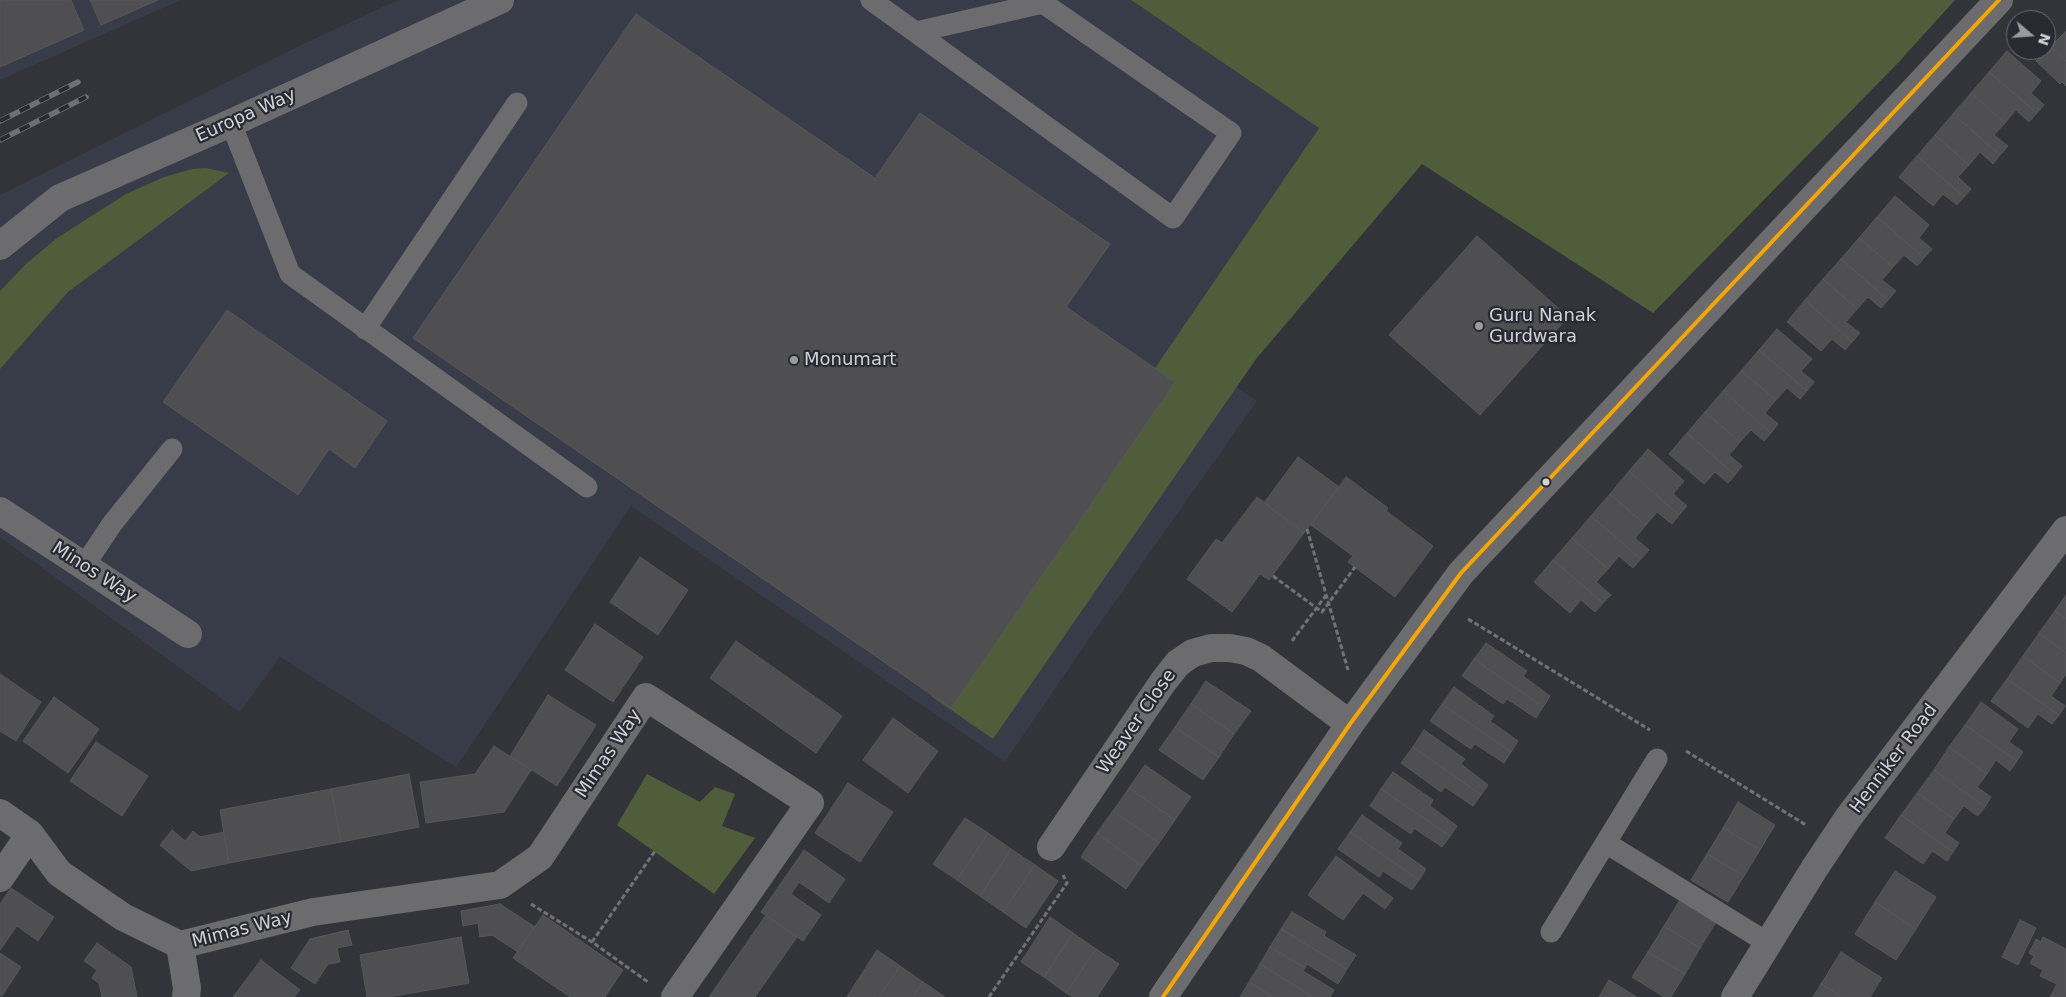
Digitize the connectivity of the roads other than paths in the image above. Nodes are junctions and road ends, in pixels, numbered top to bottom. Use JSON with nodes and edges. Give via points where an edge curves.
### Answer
{"nodes":[{"id":1,"x":500,"y":0,"type":"edge"},
{"id":2,"x":871,"y":0,"type":"edge"},
{"id":3,"x":1999,"y":0,"type":"edge"},
{"id":4,"x":916,"y":32,"type":"junction"},
{"id":5,"x":517,"y":103,"type":"dead end"},
{"id":6,"x":231,"y":123,"type":"junction"},
{"id":7,"x":0,"y":246,"type":"edge"},
{"id":8,"x":365,"y":329,"type":"junction"},
{"id":9,"x":172,"y":449,"type":"dead end"},
{"id":10,"x":587,"y":487,"type":"dead end"},
{"id":11,"x":0,"y":511,"type":"edge"},
{"id":12,"x":2066,"y":530,"type":"edge"},
{"id":13,"x":84,"y":566,"type":"junction"},
{"id":14,"x":188,"y":634,"type":"dead end"},
{"id":15,"x":1340,"y":716,"type":"junction"},
{"id":16,"x":1657,"y":759,"type":"dead end"},
{"id":17,"x":0,"y":813,"type":"edge"},
{"id":18,"x":30,"y":834,"type":"junction"},
{"id":19,"x":1606,"y":843,"type":"junction"},
{"id":20,"x":1051,"y":847,"type":"road end"},
{"id":21,"x":0,"y":878,"type":"edge"},
{"id":22,"x":1552,"y":932,"type":"dead end"},
{"id":23,"x":1768,"y":943,"type":"junction"},
{"id":24,"x":180,"y":945,"type":"junction"},
{"id":25,"x":665,"y":992,"type":"edge"},
{"id":26,"x":186,"y":997,"type":"edge"},
{"id":27,"x":1163,"y":997,"type":"edge"},
{"id":28,"x":1735,"y":997,"type":"edge"}],
"edges":[{"from":1,"to":6,"type":"street","name":"Europa Way"},
{"from":2,"to":4,"type":"lane"},
{"from":3,"to":15,"type":"street","via":[[1514,516]]},
{"from":4,"to":4,"type":"lane","via":[[1043,3],[1231,133],[1173,218]]},
{"from":5,"to":8,"type":"lane"},
{"from":6,"to":7,"type":"street","name":"Europa Way","via":[[60,198]]},
{"from":6,"to":8,"type":"lane","via":[[290,274]]},
{"from":8,"to":10,"type":"lane"},
{"from":9,"to":13,"type":"lane","via":[[112,524]]},
{"from":11,"to":13,"type":"street","name":"Minos Way"},
{"from":12,"to":23,"type":"street","name":"Henniker Road","via":[[1848,818]]},
{"from":13,"to":14,"type":"street","name":"Minos Way"},
{"from":15,"to":20,"type":"street","name":"Weaver Close","via":[[1274,666],[1246,652],[1212,648],[1193,653],[1178,663],[1163,682]]},
{"from":15,"to":27,"type":"street"},
{"from":16,"to":19,"type":"lane"},
{"from":17,"to":18,"type":"street","name":"Mimas Way"},
{"from":18,"to":21,"type":"street"},
{"from":18,"to":24,"type":"street","name":"Mimas Way","via":[[59,873],[123,917]]},
{"from":19,"to":22,"type":"lane"},
{"from":19,"to":23,"type":"lane"},
{"from":23,"to":28,"type":"street","name":"Henniker Road"},
{"from":24,"to":25,"type":"street","name":"Mimas Way","via":[[313,912],[500,885],[540,857],[646,697],[810,803]]},
{"from":24,"to":26,"type":"street","name":"Mimas Way"}]}
